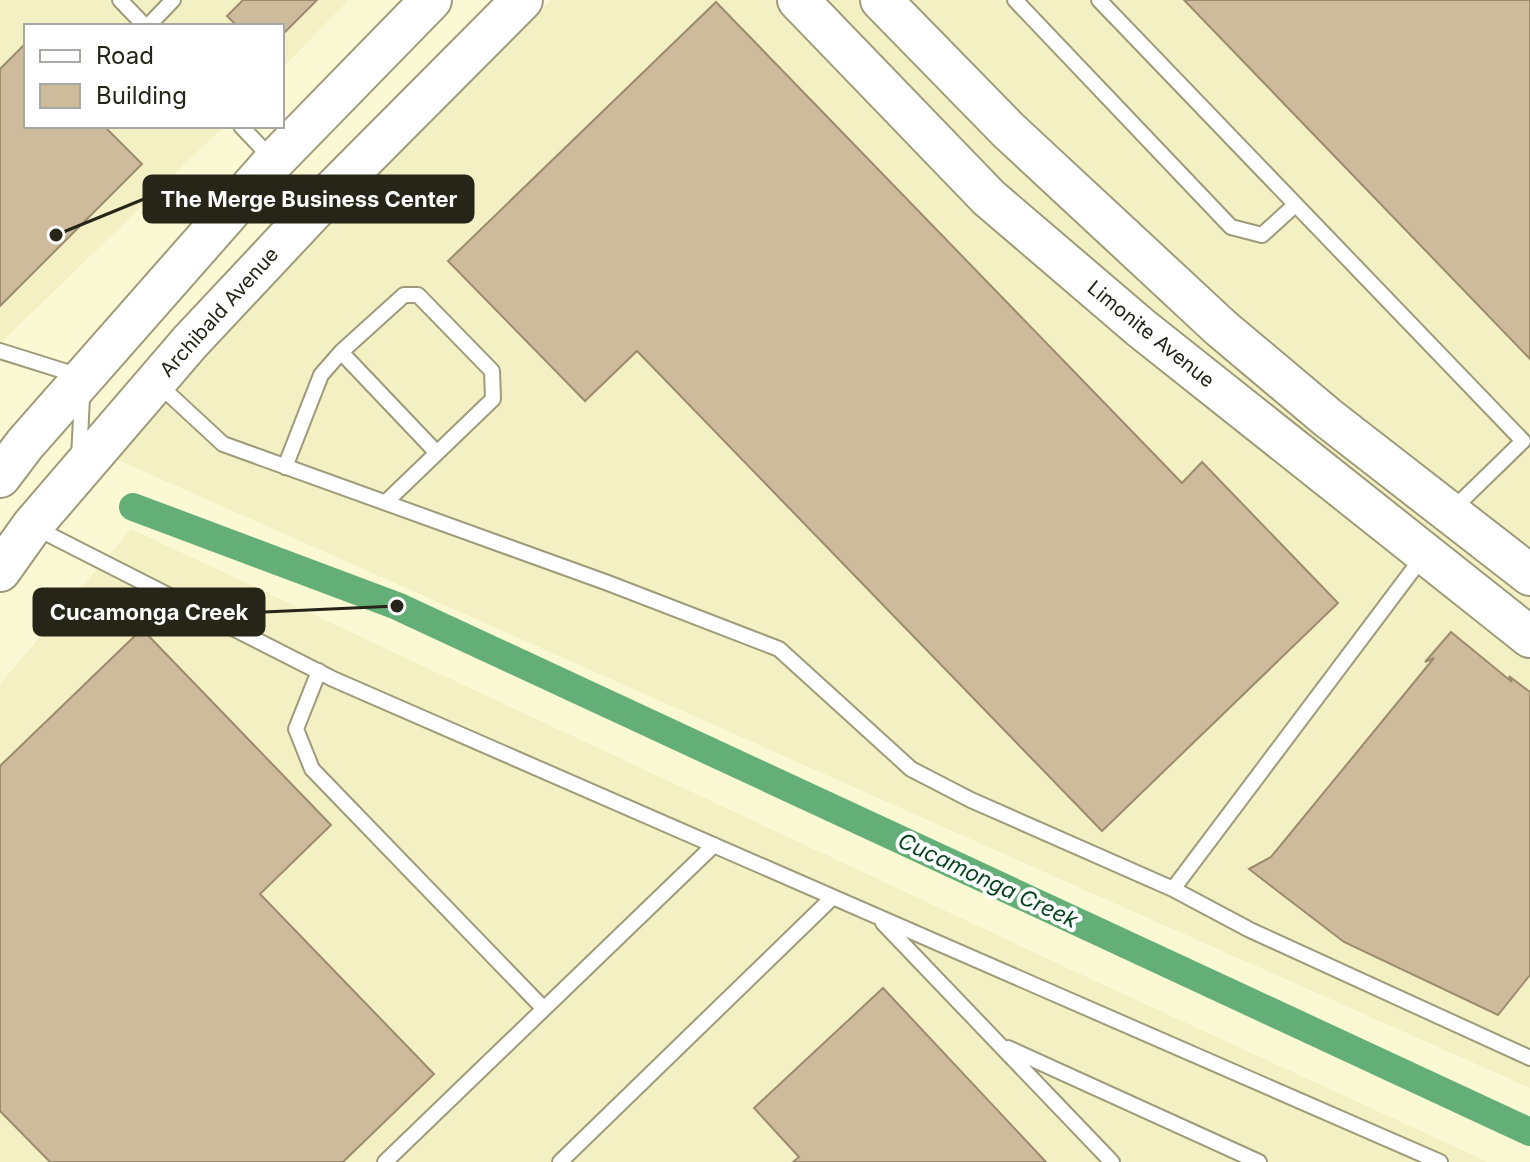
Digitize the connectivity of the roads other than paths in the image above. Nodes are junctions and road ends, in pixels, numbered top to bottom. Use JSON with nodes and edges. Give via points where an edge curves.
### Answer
{"nodes":[{"id":1,"x":120,"y":0,"type":"edge"},
{"id":2,"x":173,"y":0,"type":"edge"},
{"id":3,"x":431,"y":0,"type":"edge"},
{"id":4,"x":522,"y":0,"type":"edge"},
{"id":5,"x":798,"y":0,"type":"edge"},
{"id":6,"x":881,"y":0,"type":"edge"},
{"id":7,"x":1015,"y":0,"type":"edge"},
{"id":8,"x":1099,"y":0,"type":"edge"},
{"id":9,"x":144,"y":24,"type":"edge"},
{"id":10,"x":148,"y":24,"type":"edge"},
{"id":11,"x":243,"y":128,"type":"edge"},
{"id":12,"x":274,"y":161,"type":"junction"},
{"id":13,"x":1295,"y":205,"type":"junction"},
{"id":14,"x":0,"y":351,"type":"edge"},
{"id":15,"x":341,"y":352,"type":"junction"},
{"id":16,"x":83,"y":377,"type":"junction"},
{"id":17,"x":156,"y":382,"type":"junction"},
{"id":18,"x":1527,"y":445,"type":"edge"},
{"id":19,"x":437,"y":453,"type":"junction"},
{"id":20,"x":285,"y":467,"type":"junction"},
{"id":21,"x":78,"y":471,"type":"junction"},
{"id":22,"x":0,"y":477,"type":"edge"},
{"id":23,"x":386,"y":502,"type":"junction"},
{"id":24,"x":1451,"y":512,"type":"junction"},
{"id":25,"x":32,"y":526,"type":"junction"},
{"id":26,"x":1425,"y":554,"type":"junction"},
{"id":27,"x":0,"y":571,"type":"edge"},
{"id":28,"x":1530,"y":575,"type":"edge"},
{"id":29,"x":1530,"y":637,"type":"edge"},
{"id":30,"x":319,"y":671,"type":"junction"},
{"id":31,"x":714,"y":845,"type":"junction"},
{"id":32,"x":1173,"y":889,"type":"junction"},
{"id":33,"x":833,"y":897,"type":"junction"},
{"id":34,"x":876,"y":916,"type":"junction"},
{"id":35,"x":544,"y":1009,"type":"junction"},
{"id":36,"x":999,"y":1043,"type":"junction"},
{"id":37,"x":1530,"y":1058,"type":"edge"},
{"id":38,"x":385,"y":1162,"type":"edge"},
{"id":39,"x":560,"y":1162,"type":"edge"},
{"id":40,"x":1112,"y":1162,"type":"edge"},
{"id":41,"x":1259,"y":1162,"type":"edge"},
{"id":42,"x":1440,"y":1162,"type":"edge"}],
"edges":[{"from":1,"to":9,"type":"lane"},
{"from":2,"to":10,"type":"lane"},
{"from":3,"to":12,"type":"main road"},
{"from":4,"to":17,"type":"main road","name":"Archibald Avenue","via":[[326,197]]},
{"from":5,"to":26,"type":"main road","name":"Limonite Avenue","via":[[989,198],[1141,328]]},
{"from":6,"to":24,"type":"main road","via":[[1008,130],[1221,328]]},
{"from":7,"to":13,"type":"lane","via":[[1231,227],[1262,235]]},
{"from":8,"to":13,"type":"lane"},
{"from":11,"to":12,"type":"lane"},
{"from":12,"to":16,"type":"main road"},
{"from":13,"to":18,"type":"lane"},
{"from":14,"to":16,"type":"lane"},
{"from":15,"to":19,"type":"lane"},
{"from":15,"to":19,"type":"lane","via":[[404,295],[418,295],[492,371],[493,399]]},
{"from":15,"to":20,"type":"lane","via":[[321,375]]},
{"from":16,"to":21,"type":"lane"},
{"from":16,"to":22,"type":"main road","via":[[19,442]]},
{"from":17,"to":20,"type":"lane","via":[[223,444]]},
{"from":17,"to":21,"type":"main road","name":"Archibald Avenue"},
{"from":18,"to":24,"type":"lane"},
{"from":19,"to":23,"type":"lane"},
{"from":20,"to":23,"type":"lane"},
{"from":21,"to":25,"type":"main road","name":"Archibald Avenue"},
{"from":23,"to":32,"type":"lane","via":[[779,649],[911,769]]},
{"from":24,"to":28,"type":"main road"},
{"from":25,"to":27,"type":"main road","name":"Archibald Avenue"},
{"from":25,"to":30,"type":"lane"},
{"from":26,"to":29,"type":"main road","name":"Limonite Avenue"},
{"from":26,"to":32,"type":"lane"},
{"from":30,"to":31,"type":"lane"},
{"from":30,"to":35,"type":"lane","via":[[296,729],[312,769]]},
{"from":31,"to":33,"type":"lane"},
{"from":31,"to":35,"type":"lane"},
{"from":32,"to":37,"type":"lane","via":[[1250,930]]},
{"from":33,"to":34,"type":"lane"},
{"from":33,"to":39,"type":"lane"},
{"from":34,"to":36,"type":"lane"},
{"from":34,"to":42,"type":"lane"},
{"from":35,"to":38,"type":"lane"},
{"from":36,"to":40,"type":"lane"},
{"from":36,"to":41,"type":"lane"}]}
